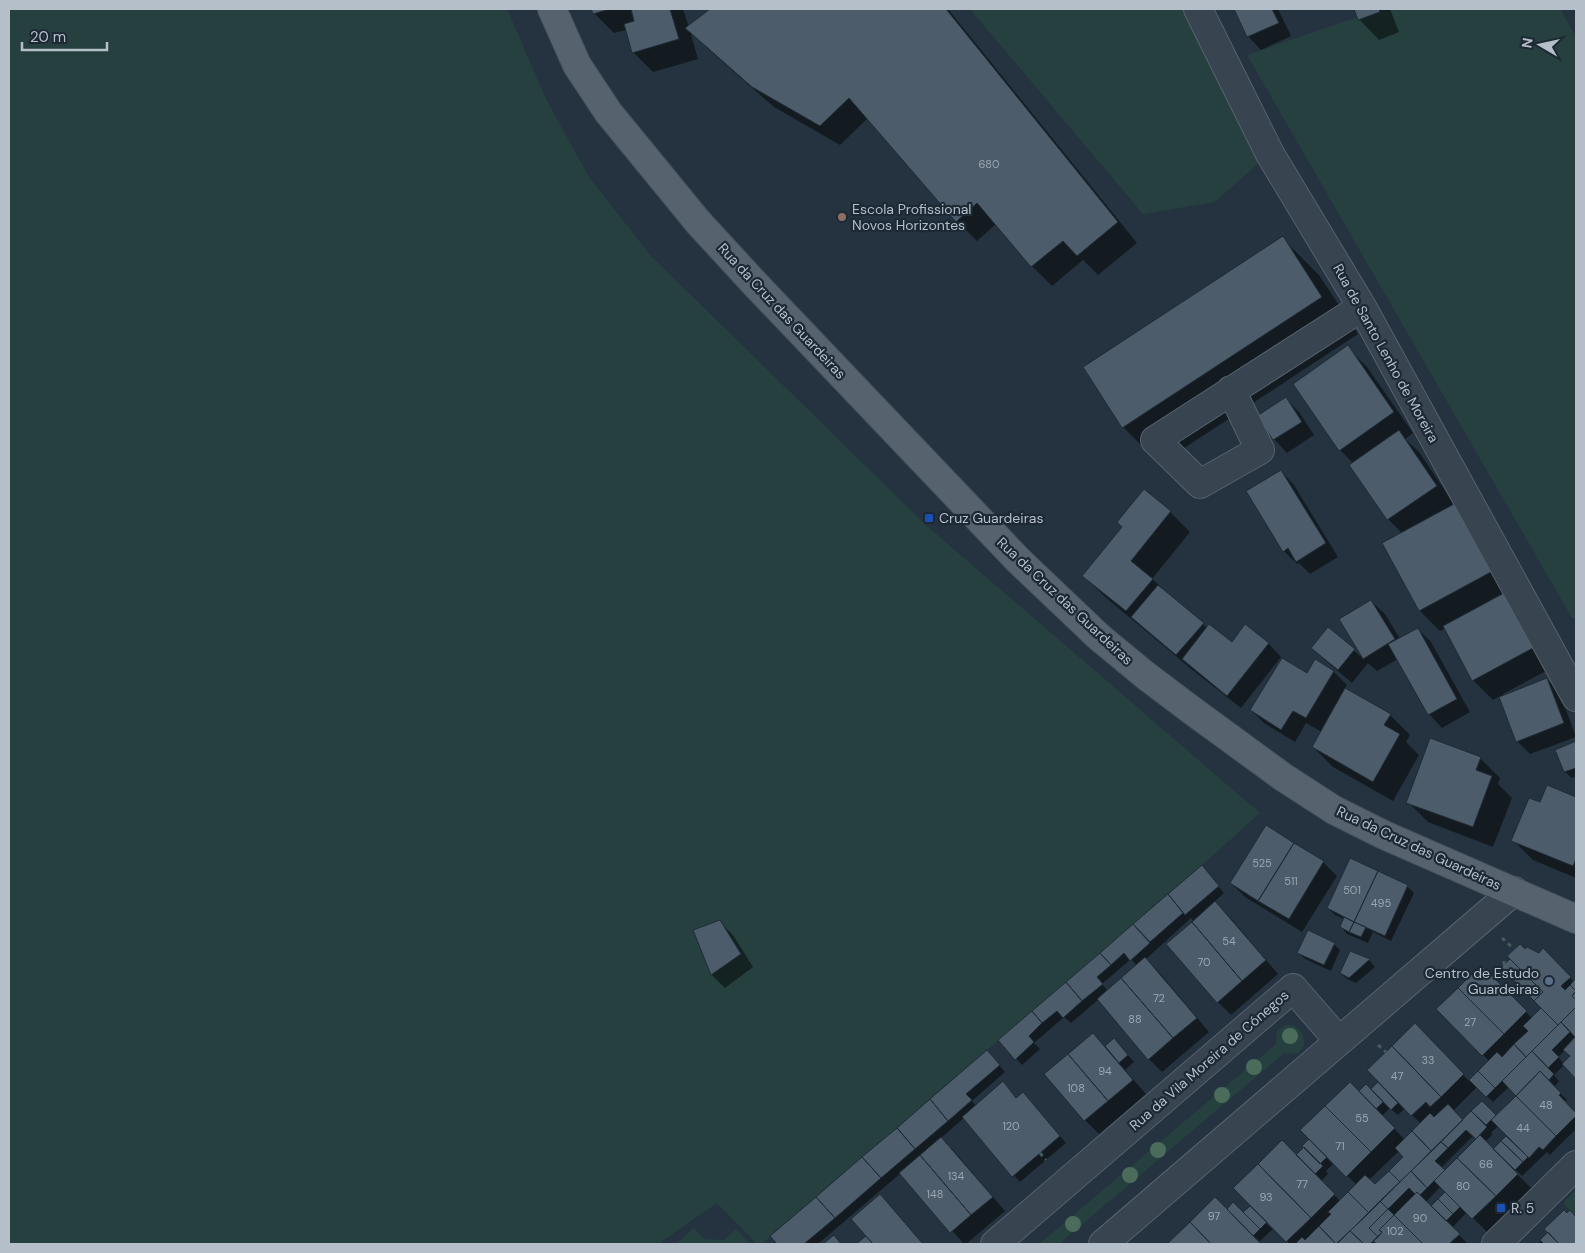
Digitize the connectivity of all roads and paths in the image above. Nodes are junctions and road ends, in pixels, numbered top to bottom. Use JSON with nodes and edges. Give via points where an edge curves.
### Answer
{"nodes":[{"id":1,"x":552,"y":9,"type":"edge"},
{"id":2,"x":1198,"y":9,"type":"edge"},
{"id":3,"x":1362,"y":306,"type":"junction"},
{"id":4,"x":1231,"y":390,"type":"dead end"},
{"id":5,"x":1576,"y":697,"type":"edge"},
{"id":6,"x":1514,"y":891,"type":"junction"},
{"id":7,"x":1576,"y":919,"type":"edge"},
{"id":8,"x":1501,"y":938,"type":"dead end"},
{"id":9,"x":1514,"y":949,"type":"dead end"},
{"id":10,"x":1504,"y":961,"type":"dead end"},
{"id":11,"x":1535,"y":992,"type":"dead end"},
{"id":12,"x":1339,"y":1041,"type":"junction"},
{"id":13,"x":1378,"y":1045,"type":"dead end"},
{"id":14,"x":1386,"y":1052,"type":"dead end"},
{"id":15,"x":1040,"y":1153,"type":"dead end"},
{"id":16,"x":1046,"y":1160,"type":"dead end"},
{"id":17,"x":1576,"y":1164,"type":"edge"},
{"id":18,"x":995,"y":1244,"type":"edge"},
{"id":19,"x":1103,"y":1244,"type":"edge"},
{"id":20,"x":1496,"y":1244,"type":"edge"}],
"edges":[{"from":1,"to":6,"type":"main road","name":"Rua da Cruz das Guardeiras","via":[[577,64],[608,112],[698,222],[1011,553],[1085,624],[1182,703],[1334,810]]},
{"from":2,"to":3,"type":"street","name":"Rua de Santo Lenho de Moreira","via":[[1270,154]]},
{"from":3,"to":4,"type":"street"},
{"from":3,"to":5,"type":"street","name":"Rua de Santo Lenho de Moreira"},
{"from":6,"to":7,"type":"main road","name":"Rua da Cruz das Guardeiras"},
{"from":6,"to":12,"type":"street"},
{"from":8,"to":9,"type":"path"},
{"from":10,"to":11,"type":"path","via":[[1504,965],[1508,965]]},
{"from":12,"to":18,"type":"street","name":"Rua da Vila Moreira de Cónegos","via":[[1293,988]]},
{"from":12,"to":19,"type":"street"},
{"from":13,"to":14,"type":"path"},
{"from":15,"to":16,"type":"path"},
{"from":17,"to":20,"type":"street"}]}
